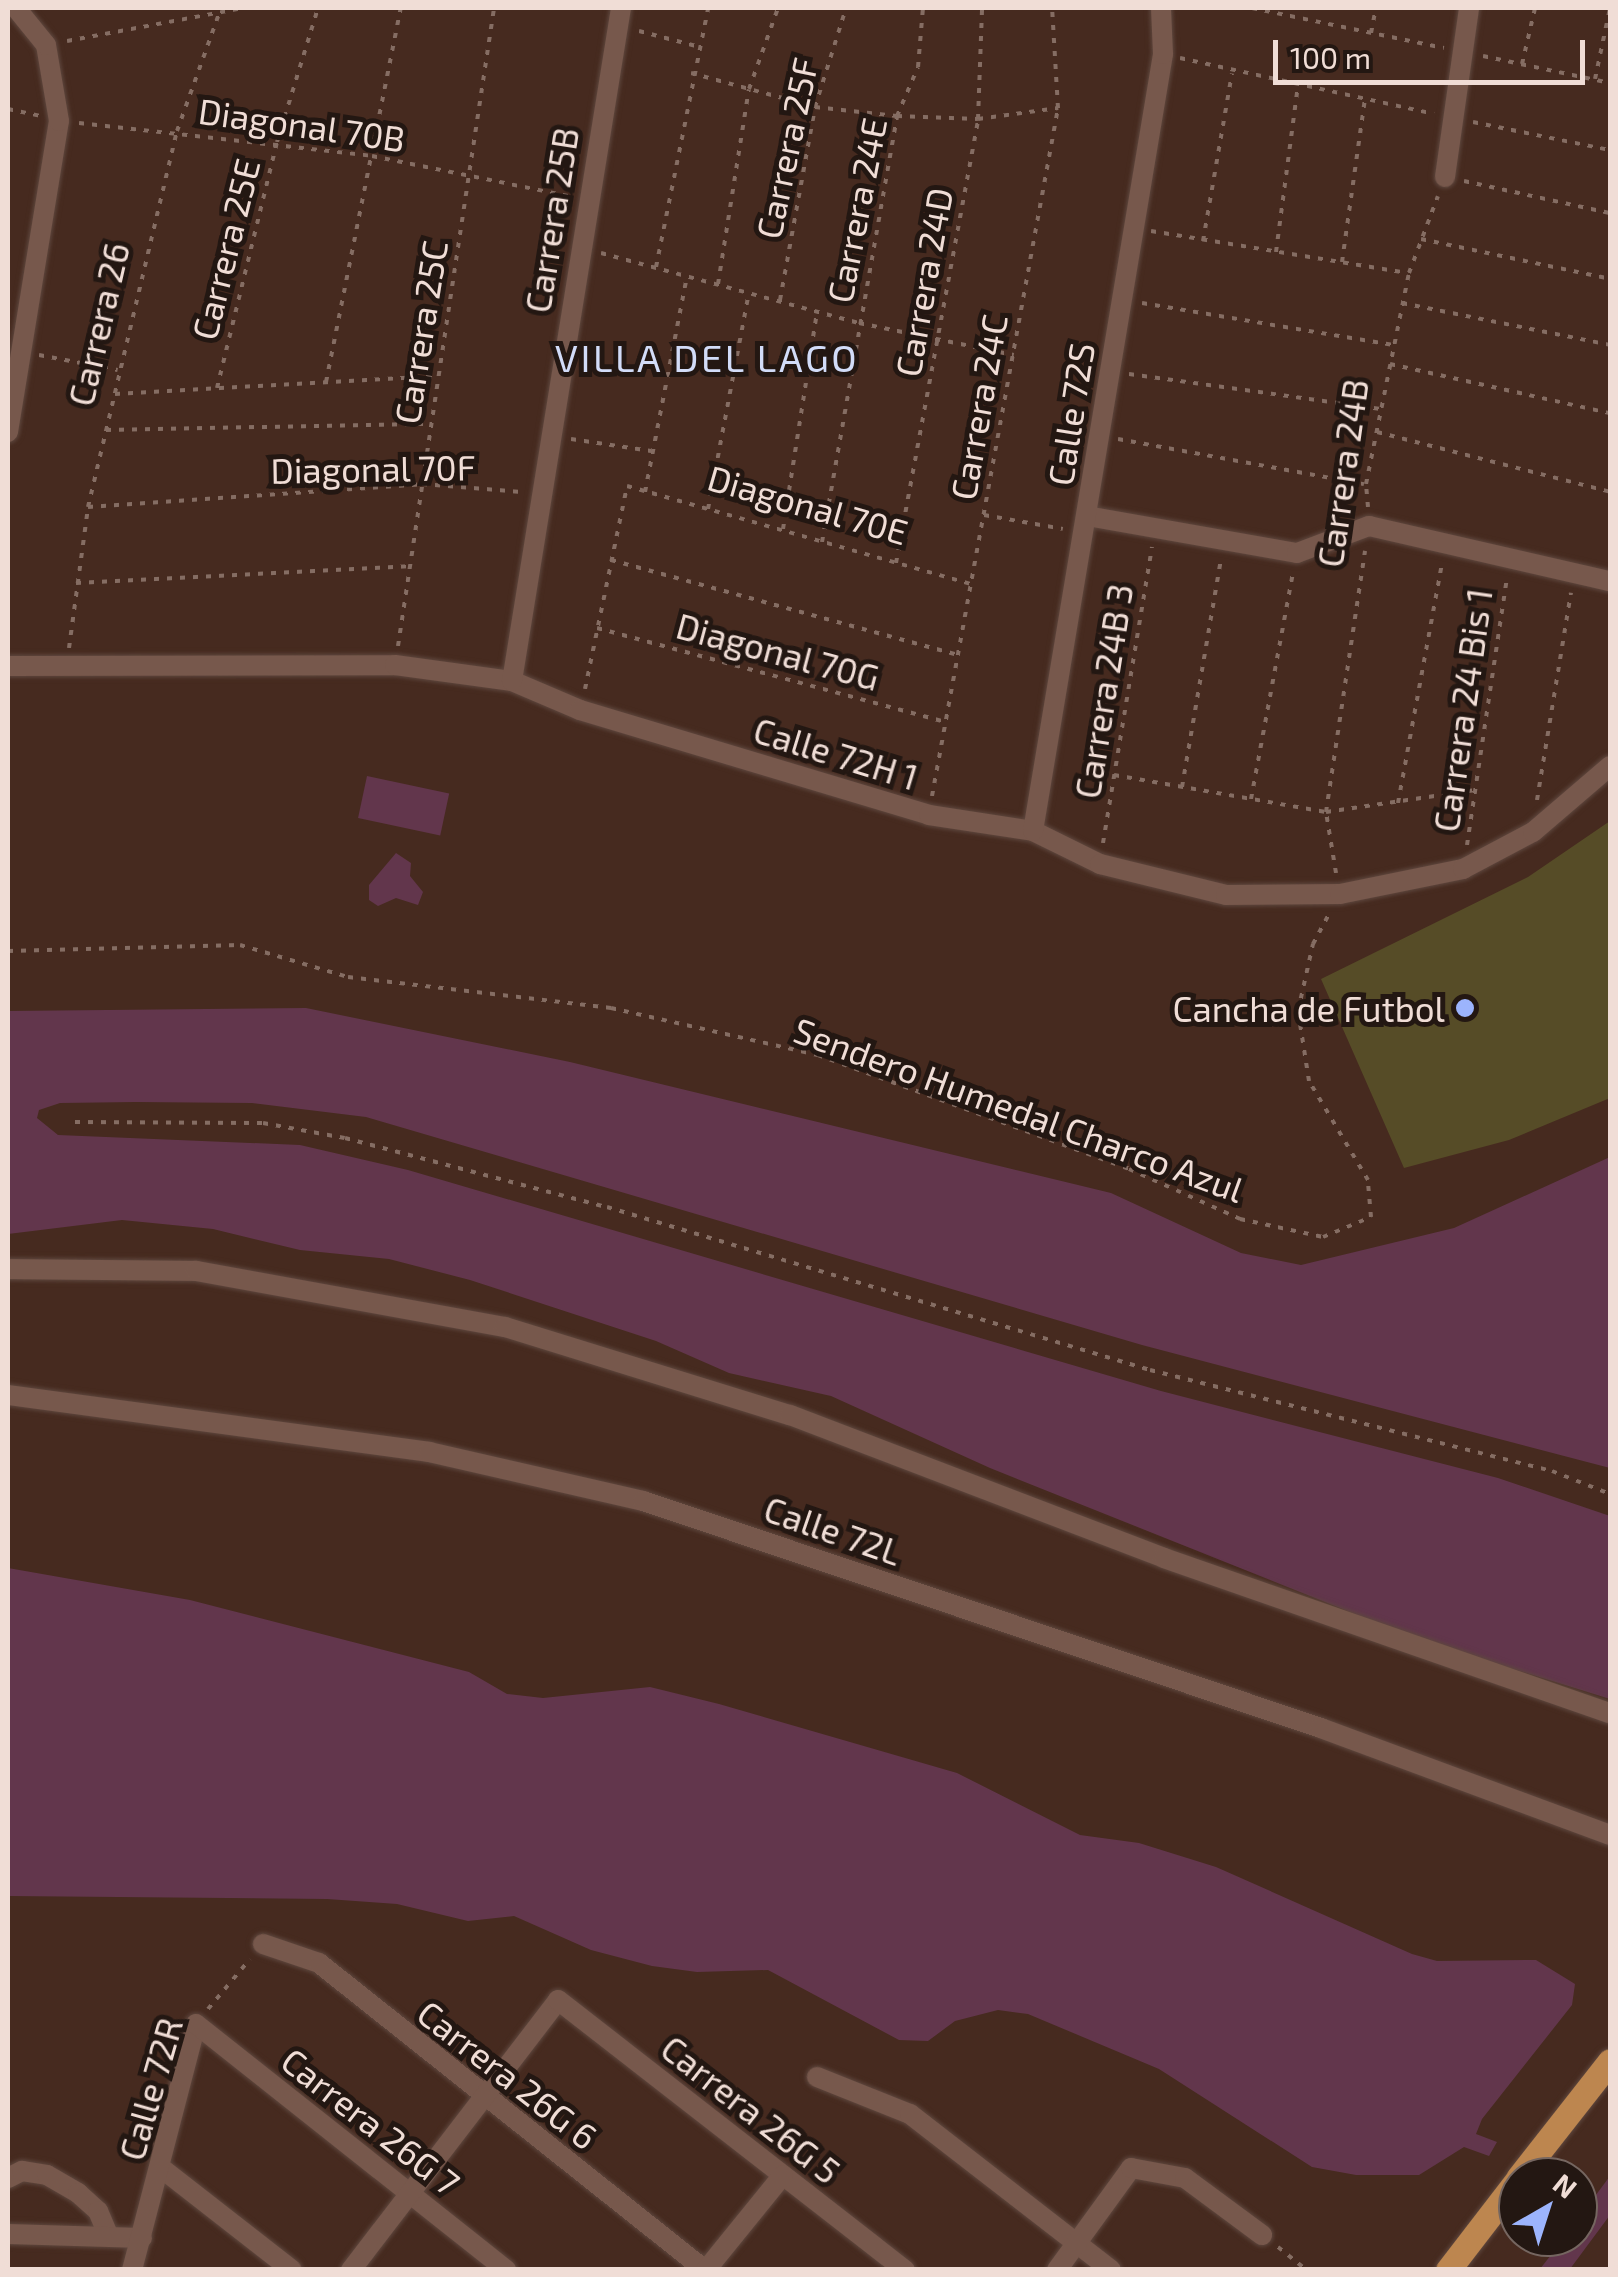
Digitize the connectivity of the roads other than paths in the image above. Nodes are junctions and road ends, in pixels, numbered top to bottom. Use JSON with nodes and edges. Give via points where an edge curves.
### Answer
{"nodes":[{"id":1,"x":16,"y":8,"type":"edge"},
{"id":2,"x":1161,"y":8,"type":"edge"},
{"id":3,"x":1469,"y":8,"type":"edge"},
{"id":4,"x":618,"y":16,"type":"edge"},
{"id":5,"x":1445,"y":176,"type":"road end"},
{"id":6,"x":8,"y":432,"type":"edge"},
{"id":7,"x":1085,"y":524,"type":"junction"},
{"id":8,"x":1610,"y":582,"type":"edge"},
{"id":9,"x":8,"y":666,"type":"edge"},
{"id":10,"x":512,"y":681,"type":"junction"},
{"id":11,"x":1610,"y":766,"type":"edge"},
{"id":12,"x":1033,"y":831,"type":"junction"},
{"id":13,"x":8,"y":1269,"type":"edge"},
{"id":14,"x":8,"y":1394,"type":"edge"},
{"id":15,"x":1610,"y":1712,"type":"edge"},
{"id":16,"x":1610,"y":1835,"type":"edge"},
{"id":17,"x":263,"y":1944,"type":"road end"},
{"id":18,"x":196,"y":2024,"type":"joint"},
{"id":19,"x":1610,"y":2061,"type":"edge"},
{"id":20,"x":817,"y":2077,"type":"dead end"},
{"id":21,"x":484,"y":2096,"type":"junction"},
{"id":22,"x":1535,"y":2157,"type":"edge"},
{"id":23,"x":160,"y":2167,"type":"junction"},
{"id":24,"x":783,"y":2175,"type":"junction"},
{"id":25,"x":8,"y":2178,"type":"edge"},
{"id":26,"x":410,"y":2193,"type":"junction"},
{"id":27,"x":1498,"y":2205,"type":"edge"},
{"id":28,"x":8,"y":2234,"type":"edge"},
{"id":29,"x":1262,"y":2235,"type":"road end"},
{"id":30,"x":109,"y":2238,"type":"junction"},
{"id":31,"x":142,"y":2238,"type":"junction"},
{"id":32,"x":1078,"y":2243,"type":"junction"},
{"id":33,"x":132,"y":2270,"type":"edge"},
{"id":34,"x":292,"y":2270,"type":"edge"},
{"id":35,"x":351,"y":2270,"type":"edge"},
{"id":36,"x":506,"y":2270,"type":"edge"},
{"id":37,"x":706,"y":2270,"type":"edge"},
{"id":38,"x":905,"y":2270,"type":"edge"},
{"id":39,"x":1057,"y":2270,"type":"edge"},
{"id":40,"x":1111,"y":2270,"type":"edge"},
{"id":41,"x":1448,"y":2270,"type":"edge"}],
"edges":[{"from":1,"to":6,"type":"street","name":"Carrera 26","via":[[46,45],[60,121]]},
{"from":2,"to":7,"type":"street","name":"Calle 72S","via":[[1163,54]]},
{"from":3,"to":5,"type":"street"},
{"from":4,"to":10,"type":"street","name":"Carrera 25B"},
{"from":7,"to":8,"type":"street","via":[[1156,528],[1297,554],[1369,526]]},
{"from":7,"to":12,"type":"street","name":"Calle 72S"},
{"from":9,"to":10,"type":"street","name":"Calle 72H 1","via":[[395,665]]},
{"from":10,"to":12,"type":"street","name":"Calle 72H 1","via":[[580,710],[929,815]]},
{"from":11,"to":12,"type":"street","name":"Calle 72H 1","via":[[1533,832],[1463,869],[1340,894],[1226,895],[1100,864]]},
{"from":13,"to":15,"type":"street","via":[[196,1270],[505,1327],[790,1415],[1164,1558]]},
{"from":14,"to":16,"type":"street","name":"Calle 72L","via":[[429,1452],[643,1501],[1321,1728]]},
{"from":17,"to":21,"type":"street","name":"Carrera 26G 6","via":[[319,1962]]},
{"from":18,"to":23,"type":"street","name":"Calle 72R"},
{"from":18,"to":26,"type":"street","name":"Carrera 26G 7"},
{"from":19,"to":22,"type":"main road"},
{"from":20,"to":32,"type":"street","via":[[910,2114]]},
{"from":21,"to":24,"type":"street","name":"Carrera 26G 5","via":[[558,2000]]},
{"from":21,"to":26,"type":"street"},
{"from":21,"to":37,"type":"street","name":"Carrera 26G 6"},
{"from":23,"to":31,"type":"street","name":"Calle 72R"},
{"from":23,"to":34,"type":"street"},
{"from":24,"to":37,"type":"street"},
{"from":24,"to":38,"type":"street","name":"Carrera 26G 5"},
{"from":25,"to":30,"type":"street","via":[[22,2171],[47,2175],[78,2193],[98,2211]]},
{"from":26,"to":35,"type":"street"},
{"from":26,"to":36,"type":"street","name":"Carrera 26G 7"},
{"from":27,"to":41,"type":"main road"},
{"from":28,"to":30,"type":"street"},
{"from":29,"to":32,"type":"street","via":[[1184,2178],[1131,2168]]},
{"from":30,"to":31,"type":"street"},
{"from":31,"to":33,"type":"street","name":"Calle 72R"},
{"from":32,"to":39,"type":"street"},
{"from":32,"to":40,"type":"street"}]}
